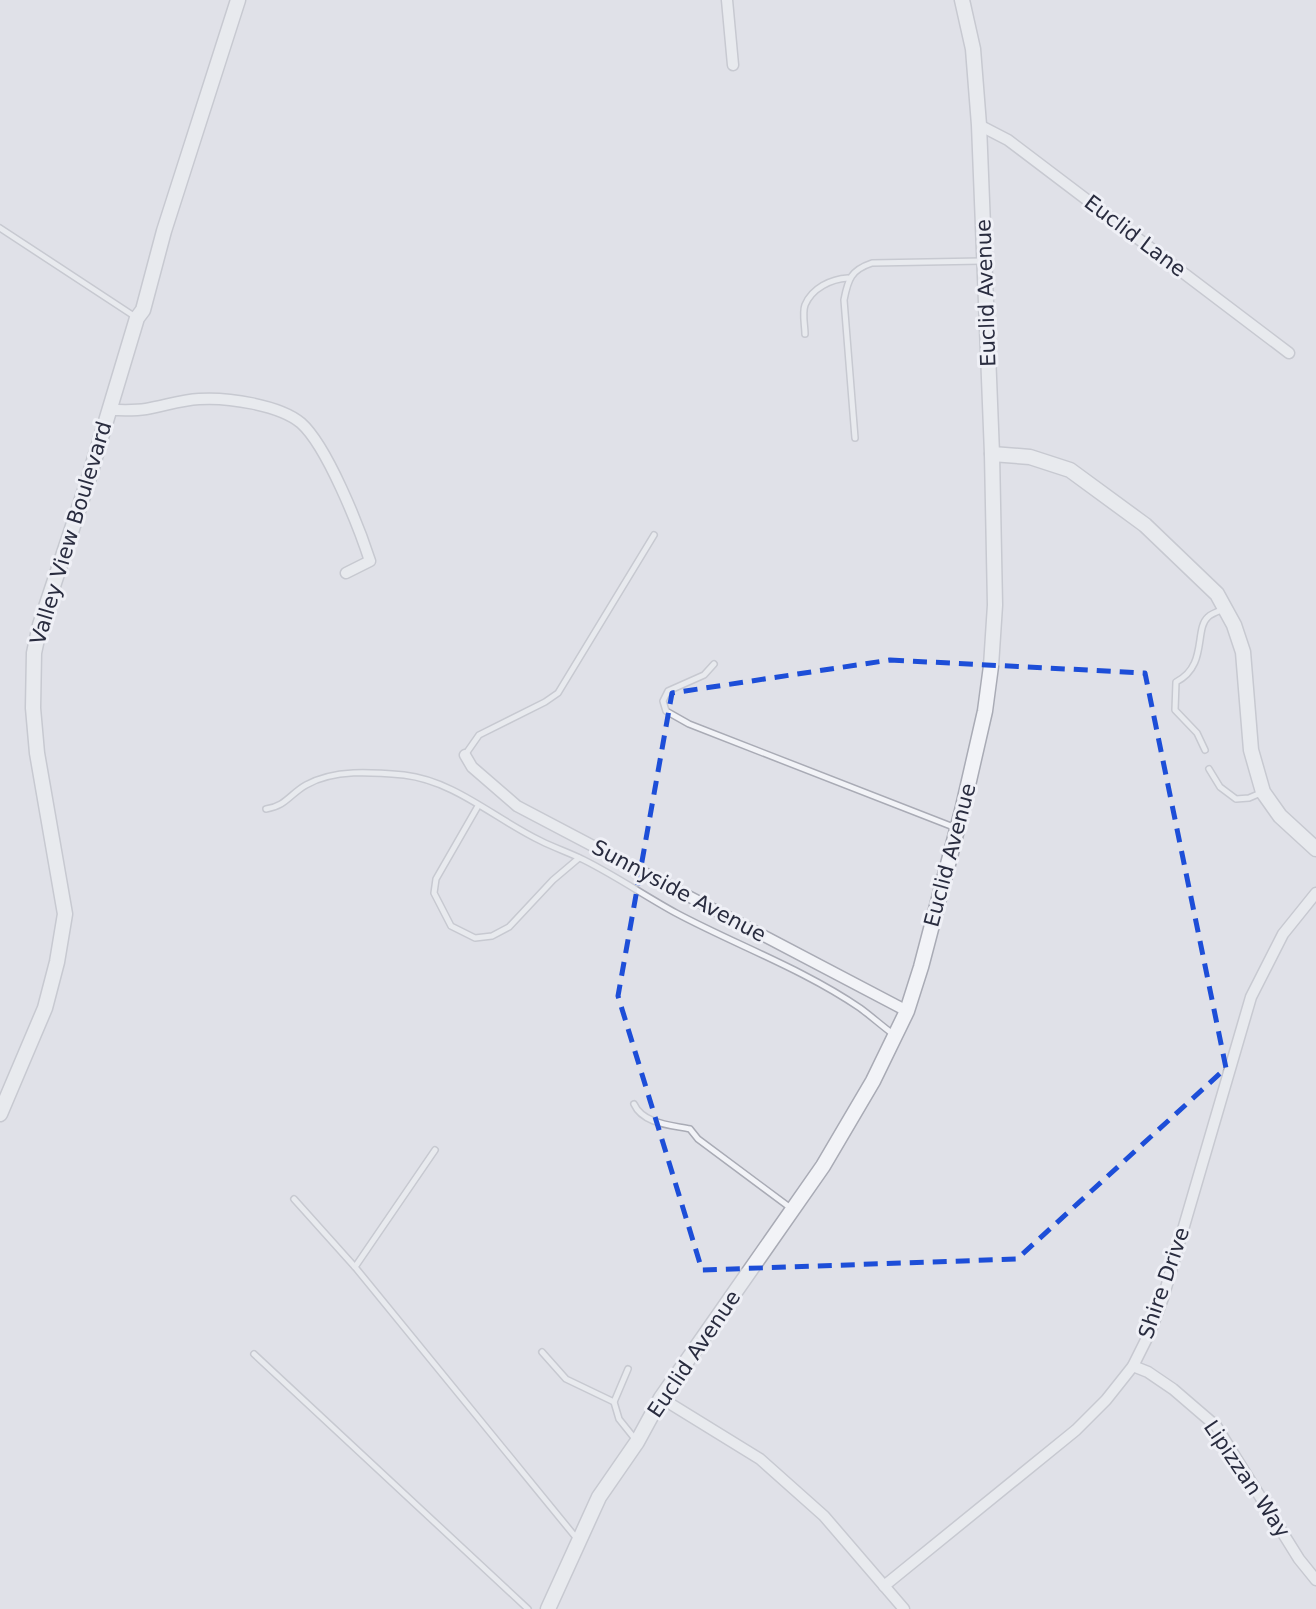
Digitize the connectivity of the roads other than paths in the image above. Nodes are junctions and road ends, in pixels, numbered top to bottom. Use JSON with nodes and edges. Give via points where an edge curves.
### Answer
{"nodes":[{"id":1,"x":238,"y":0,"type":"edge"},
{"id":2,"x":727,"y":0,"type":"edge"},
{"id":3,"x":962,"y":0,"type":"edge"},
{"id":4,"x":733,"y":65,"type":"dead end"},
{"id":5,"x":979,"y":125,"type":"junction"},
{"id":6,"x":0,"y":228,"type":"edge"},
{"id":7,"x":985,"y":261,"type":"junction"},
{"id":8,"x":848,"y":278,"type":"junction"},
{"id":9,"x":137,"y":318,"type":"junction"},
{"id":10,"x":805,"y":334,"type":"dead end"},
{"id":11,"x":1289,"y":352,"type":"dead end"},
{"id":12,"x":109,"y":410,"type":"junction"},
{"id":13,"x":855,"y":438,"type":"dead end"},
{"id":14,"x":992,"y":454,"type":"junction"},
{"id":15,"x":654,"y":535,"type":"dead end"},
{"id":16,"x":346,"y":573,"type":"dead end"},
{"id":17,"x":1225,"y":608,"type":"junction"},
{"id":18,"x":715,"y":664,"type":"dead end"},
{"id":19,"x":1205,"y":750,"type":"dead end"},
{"id":20,"x":464,"y":755,"type":"joint"},
{"id":21,"x":1209,"y":769,"type":"dead end"},
{"id":22,"x":1263,"y":792,"type":"junction"},
{"id":23,"x":478,"y":806,"type":"junction"},
{"id":24,"x":266,"y":809,"type":"dead end"},
{"id":25,"x":956,"y":828,"type":"junction"},
{"id":26,"x":1316,"y":849,"type":"edge"},
{"id":27,"x":579,"y":858,"type":"junction"},
{"id":28,"x":1316,"y":893,"type":"edge"},
{"id":29,"x":907,"y":1011,"type":"junction"},
{"id":30,"x":895,"y":1036,"type":"junction"},
{"id":31,"x":634,"y":1104,"type":"dead end"},
{"id":32,"x":0,"y":1114,"type":"edge"},
{"id":33,"x":435,"y":1150,"type":"dead end"},
{"id":34,"x":294,"y":1199,"type":"dead end"},
{"id":35,"x":792,"y":1209,"type":"junction"},
{"id":36,"x":355,"y":1267,"type":"junction"},
{"id":37,"x":542,"y":1352,"type":"dead end"},
{"id":38,"x":254,"y":1354,"type":"dead end"},
{"id":39,"x":1133,"y":1366,"type":"junction"},
{"id":40,"x":628,"y":1369,"type":"dead end"},
{"id":41,"x":661,"y":1398,"type":"junction"},
{"id":42,"x":614,"y":1402,"type":"junction"},
{"id":43,"x":637,"y":1442,"type":"junction"},
{"id":44,"x":578,"y":1540,"type":"junction"},
{"id":45,"x":1316,"y":1580,"type":"edge"},
{"id":46,"x":884,"y":1586,"type":"junction"},
{"id":47,"x":528,"y":1609,"type":"edge"},
{"id":48,"x":548,"y":1609,"type":"edge"},
{"id":49,"x":904,"y":1609,"type":"edge"}],
"edges":[{"from":1,"to":9,"type":"street","name":"Valley View Boulevard"},
{"from":2,"to":4,"type":"street"},
{"from":3,"to":5,"type":"street","name":"Euclid Avenue","via":[[973,49]]},
{"from":5,"to":7,"type":"street","name":"Euclid Avenue"},
{"from":5,"to":11,"type":"street","name":"Euclid Lane","via":[[1008,140]]},
{"from":6,"to":9,"type":"lane"},
{"from":7,"to":8,"type":"lane","via":[[872,263]]},
{"from":7,"to":14,"type":"street","name":"Euclid Avenue"},
{"from":8,"to":10,"type":"lane","via":[[833,279],[811,296],[804,306]]},
{"from":8,"to":13,"type":"lane","via":[[844,300]]},
{"from":9,"to":12,"type":"street","name":"Valley View Boulevard"},
{"from":12,"to":16,"type":"street","via":[[144,410],[207,399],[279,410],[300,422],[315,439],[359,526],[370,561]]},
{"from":12,"to":32,"type":"street","name":"Valley View Boulevard","via":[[34,653],[37,753],[65,914],[45,1008]]},
{"from":14,"to":17,"type":"street","via":[[1030,457],[1070,470],[1146,525],[1217,594]]},
{"from":14,"to":25,"type":"street","name":"Euclid Avenue","via":[[995,605],[991,666],[978,748]]},
{"from":15,"to":20,"type":"lane","via":[[558,693],[479,735]]},
{"from":17,"to":19,"type":"lane","via":[[1204,622],[1195,662],[1176,682],[1175,710],[1197,733]]},
{"from":17,"to":22,"type":"street","via":[[1243,652],[1251,750]]},
{"from":18,"to":25,"type":"lane","via":[[704,675],[668,691],[663,701],[666,711]]},
{"from":20,"to":29,"type":"street","name":"Sunnyside Avenue","via":[[517,806]]},
{"from":21,"to":22,"type":"lane","via":[[1220,787],[1236,799]]},
{"from":22,"to":26,"type":"street","via":[[1280,816]]},
{"from":23,"to":24,"type":"lane","via":[[449,787],[424,778],[352,773],[323,776],[279,807]]},
{"from":23,"to":27,"type":"lane"},
{"from":23,"to":27,"type":"lane","via":[[436,879],[434,893],[451,926],[475,938],[509,927]]},
{"from":25,"to":29,"type":"street","name":"Euclid Avenue"},
{"from":27,"to":30,"type":"lane","via":[[815,982],[860,1008]]},
{"from":28,"to":39,"type":"street","name":"Shire Drive","via":[[1283,934],[1251,997],[1163,1298]]},
{"from":29,"to":30,"type":"street","name":"Euclid Avenue"},
{"from":30,"to":35,"type":"street","name":"Euclid Avenue","via":[[853,1118]]},
{"from":31,"to":35,"type":"lane","via":[[642,1115],[659,1124],[690,1129]]},
{"from":33,"to":36,"type":"lane"},
{"from":34,"to":36,"type":"lane"},
{"from":35,"to":41,"type":"street","name":"Euclid Avenue"},
{"from":36,"to":44,"type":"lane"},
{"from":37,"to":42,"type":"lane","via":[[566,1379]]},
{"from":38,"to":47,"type":"lane"},
{"from":39,"to":45,"type":"street","name":"Lipizzan Way","via":[[1173,1389],[1216,1426]]},
{"from":39,"to":46,"type":"street","name":"Shire Drive","via":[[1076,1430]]},
{"from":40,"to":42,"type":"lane"},
{"from":41,"to":43,"type":"street","name":"Euclid Avenue"},
{"from":41,"to":46,"type":"street","via":[[760,1459],[824,1516]]},
{"from":42,"to":43,"type":"lane"},
{"from":43,"to":44,"type":"street","name":"Euclid Avenue","via":[[599,1497]]},
{"from":44,"to":48,"type":"street","name":"Euclid Avenue"},
{"from":46,"to":49,"type":"street"}]}
